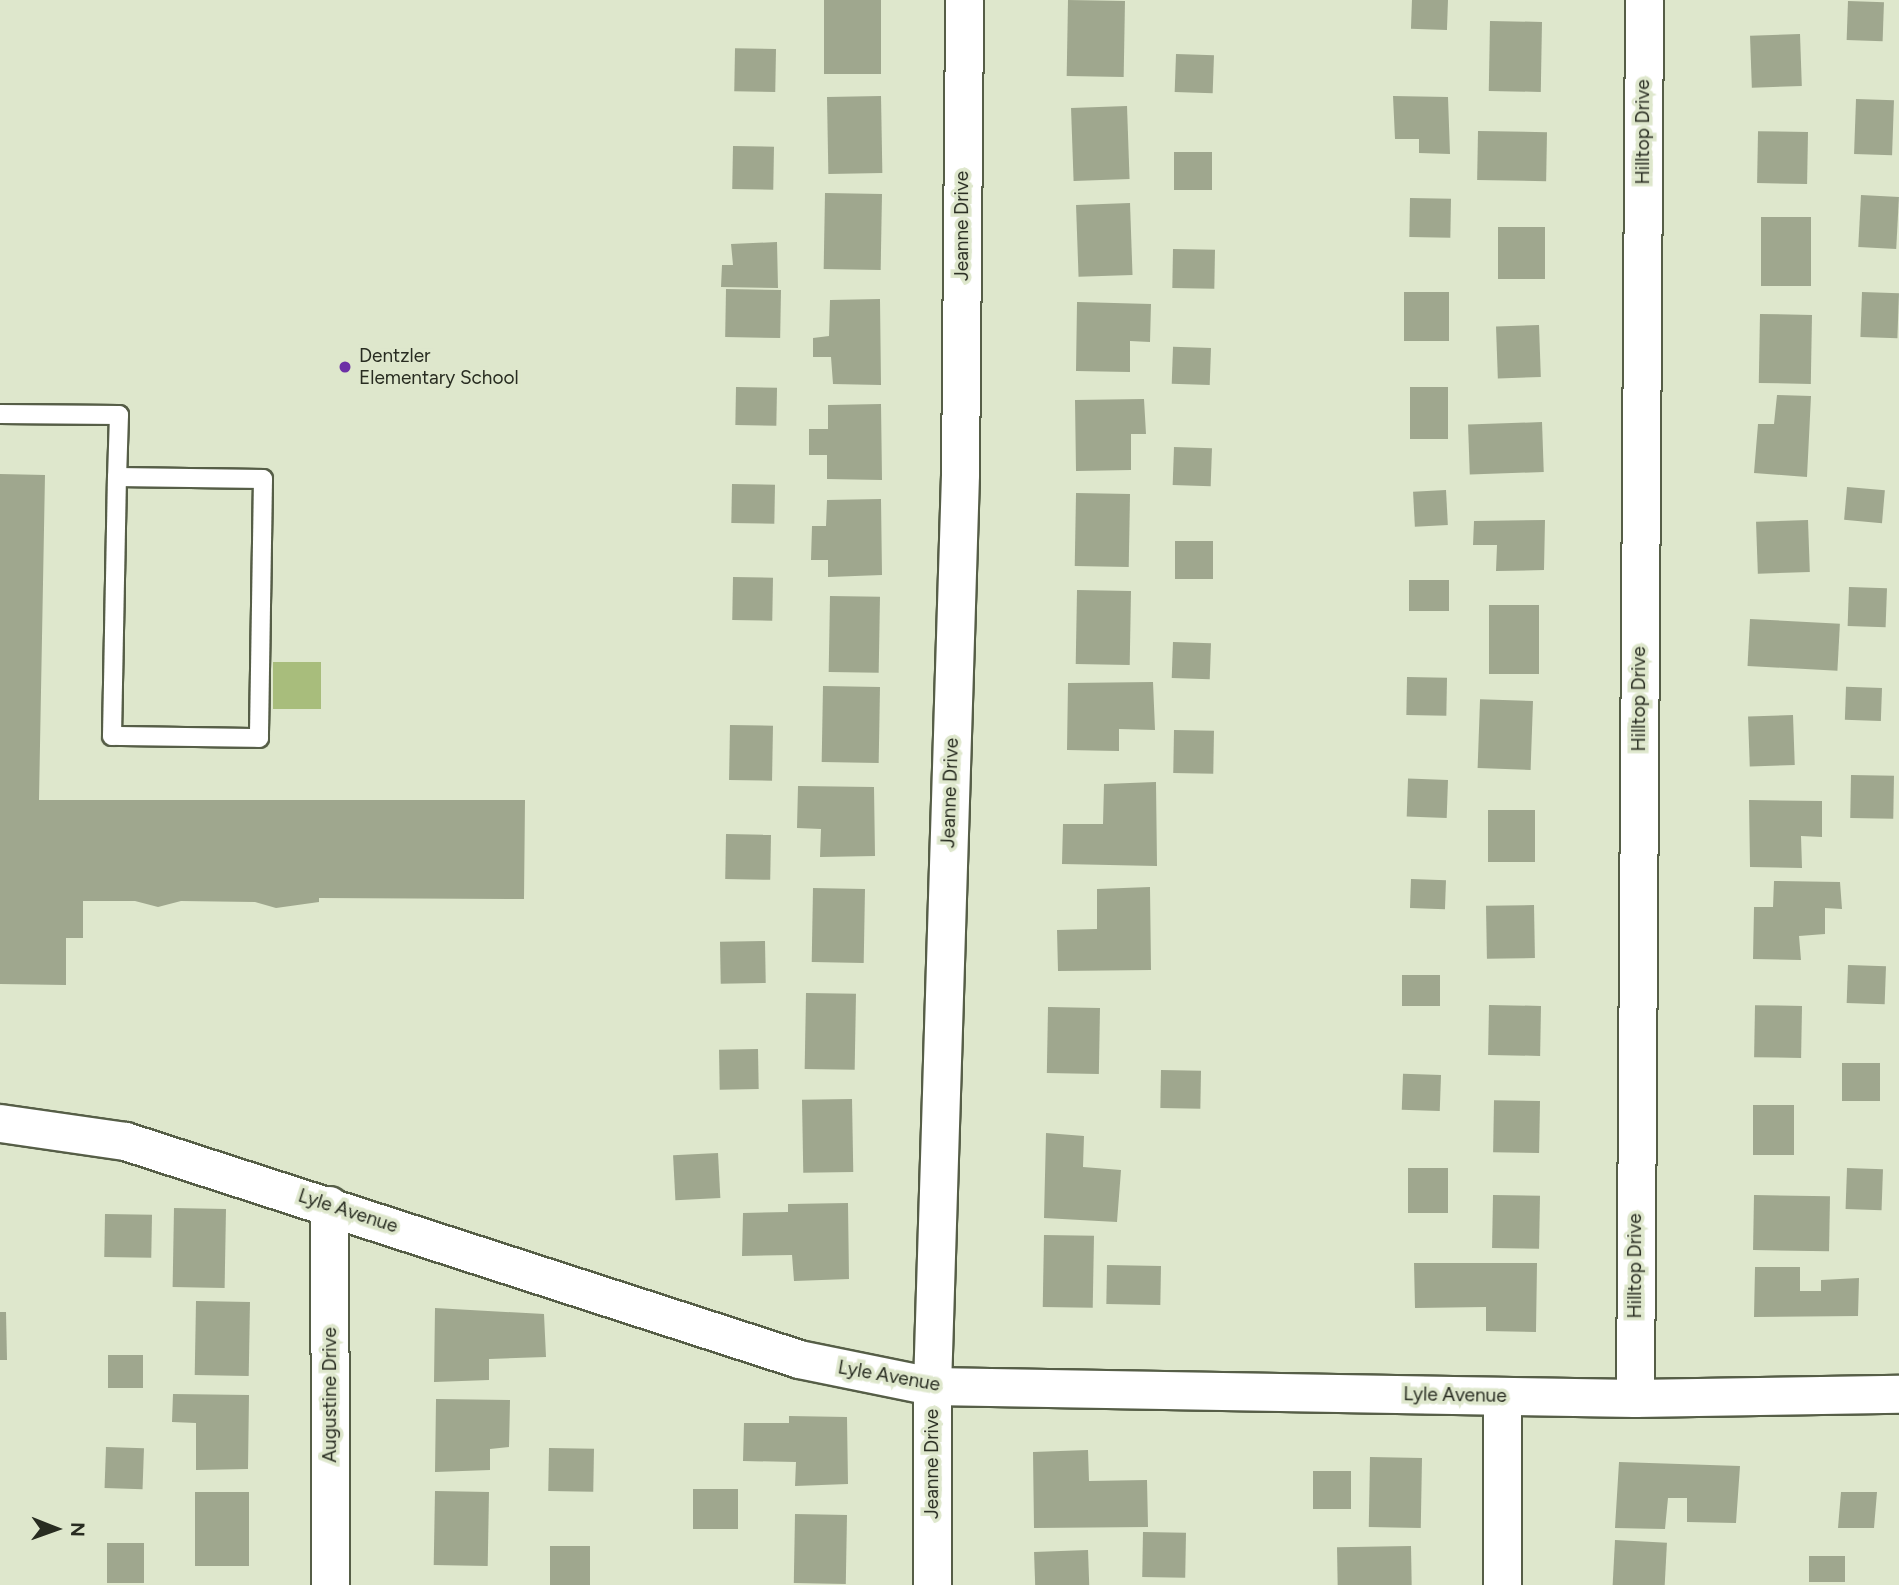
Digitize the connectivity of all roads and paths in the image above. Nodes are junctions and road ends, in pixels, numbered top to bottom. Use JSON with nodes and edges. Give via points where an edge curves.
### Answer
{"nodes":[{"id":1,"x":964,"y":0,"type":"edge"},
{"id":2,"x":1644,"y":0,"type":"edge"},
{"id":3,"x":0,"y":414,"type":"edge"},
{"id":4,"x":117,"y":477,"type":"junction"},
{"id":5,"x":0,"y":1123,"type":"edge"},
{"id":6,"x":329,"y":1205,"type":"junction"},
{"id":7,"x":932,"y":1386,"type":"junction"},
{"id":8,"x":1899,"y":1394,"type":"edge"},
{"id":9,"x":1502,"y":1396,"type":"junction"},
{"id":10,"x":1635,"y":1398,"type":"junction"},
{"id":11,"x":330,"y":1585,"type":"edge"},
{"id":12,"x":932,"y":1585,"type":"edge"},
{"id":13,"x":1502,"y":1585,"type":"edge"}],
"edges":[{"from":1,"to":7,"type":"street","name":"Jeanne Drive","via":[[960,474]]},
{"from":2,"to":10,"type":"street","name":"Hilltop Drive"},
{"from":3,"to":4,"type":"lane","via":[[119,415]]},
{"from":4,"to":4,"type":"lane","via":[[112,736],[259,738],[263,479]]},
{"from":5,"to":6,"type":"street","name":"Lyle Avenue","via":[[125,1140]]},
{"from":6,"to":7,"type":"street","name":"Lyle Avenue","via":[[799,1359]]},
{"from":6,"to":11,"type":"street","name":"Augustine Drive"},
{"from":7,"to":9,"type":"street","name":"Lyle Avenue"},
{"from":7,"to":12,"type":"street","name":"Jeanne Drive"},
{"from":8,"to":10,"type":"street","name":"Lyle Avenue"},
{"from":9,"to":10,"type":"street","name":"Lyle Avenue"},
{"from":9,"to":13,"type":"street"}]}
